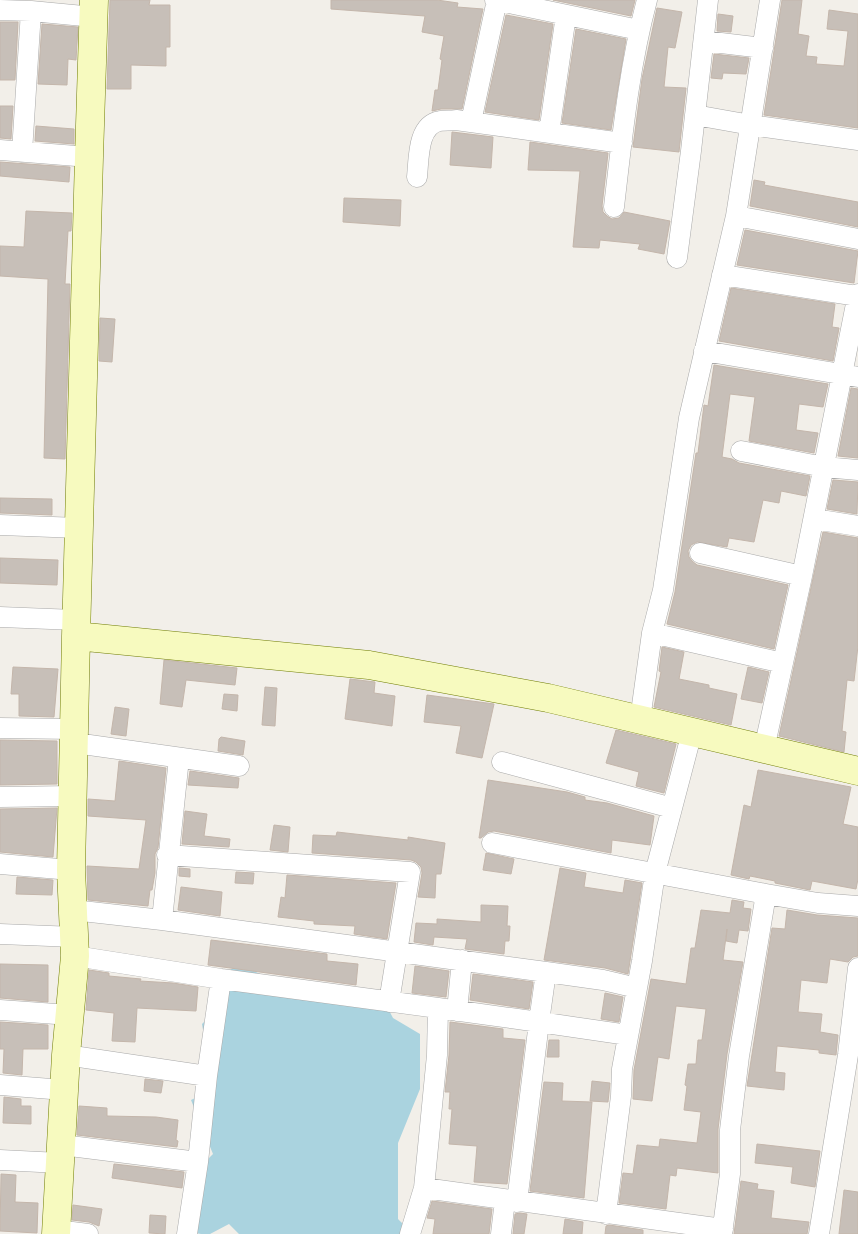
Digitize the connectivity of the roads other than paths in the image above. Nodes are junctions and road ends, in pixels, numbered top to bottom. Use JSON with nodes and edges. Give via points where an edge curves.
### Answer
{"nodes":[{"id":1,"x":496,"y":0,"type":"edge"},
{"id":2,"x":647,"y":0,"type":"edge"},
{"id":3,"x":708,"y":0,"type":"edge"},
{"id":4,"x":770,"y":0,"type":"edge"},
{"id":5,"x":94,"y":9,"type":"edge"},
{"id":6,"x":0,"y":10,"type":"edge"},
{"id":7,"x":31,"y":11,"type":"junction"},
{"id":8,"x":566,"y":15,"type":"junction"},
{"id":9,"x":639,"y":30,"type":"junction"},
{"id":10,"x":704,"y":41,"type":"junction"},
{"id":11,"x":763,"y":48,"type":"junction"},
{"id":12,"x":696,"y":115,"type":"junction"},
{"id":13,"x":472,"y":122,"type":"junction"},
{"id":14,"x":751,"y":125,"type":"junction"},
{"id":15,"x":549,"y":133,"type":"junction"},
{"id":16,"x":858,"y":140,"type":"edge"},
{"id":17,"x":622,"y":143,"type":"junction"},
{"id":18,"x":0,"y":150,"type":"edge"},
{"id":19,"x":22,"y":152,"type":"junction"},
{"id":20,"x":89,"y":157,"type":"junction"},
{"id":21,"x":416,"y":177,"type":"dead end"},
{"id":22,"x":614,"y":207,"type":"dead end"},
{"id":23,"x":736,"y":216,"type":"junction"},
{"id":24,"x":858,"y":239,"type":"edge"},
{"id":25,"x":677,"y":258,"type":"dead end"},
{"id":26,"x":722,"y":275,"type":"junction"},
{"id":27,"x":858,"y":295,"type":"edge"},
{"id":28,"x":704,"y":350,"type":"junction"},
{"id":29,"x":850,"y":376,"type":"edge"},
{"id":30,"x":741,"y":451,"type":"dead end"},
{"id":31,"x":824,"y":467,"type":"junction"},
{"id":32,"x":858,"y":470,"type":"edge"},
{"id":33,"x":814,"y":519,"type":"junction"},
{"id":34,"x":0,"y":525,"type":"edge"},
{"id":35,"x":858,"y":526,"type":"edge"},
{"id":36,"x":79,"y":528,"type":"junction"},
{"id":37,"x":700,"y":553,"type":"dead end"},
{"id":38,"x":802,"y":576,"type":"junction"},
{"id":39,"x":0,"y":617,"type":"edge"},
{"id":40,"x":76,"y":628,"type":"junction"},
{"id":41,"x":652,"y":633,"type":"junction"},
{"id":42,"x":783,"y":663,"type":"junction"},
{"id":43,"x":640,"y":720,"type":"junction"},
{"id":44,"x":0,"y":728,"type":"edge"},
{"id":45,"x":692,"y":732,"type":"junction"},
{"id":46,"x":75,"y":736,"type":"junction"},
{"id":47,"x":764,"y":749,"type":"junction"},
{"id":48,"x":179,"y":758,"type":"junction"},
{"id":49,"x":502,"y":762,"type":"dead end"},
{"id":50,"x":239,"y":766,"type":"dead end"},
{"id":51,"x":858,"y":771,"type":"edge"},
{"id":52,"x":73,"y":796,"type":"junction"},
{"id":53,"x":0,"y":797,"type":"edge"},
{"id":54,"x":672,"y":808,"type":"junction"},
{"id":55,"x":492,"y":843,"type":"dead end"},
{"id":56,"x":167,"y":855,"type":"junction"},
{"id":57,"x":0,"y":864,"type":"edge"},
{"id":58,"x":71,"y":870,"type":"junction"},
{"id":59,"x":655,"y":873,"type":"junction"},
{"id":60,"x":766,"y":894,"type":"junction"},
{"id":61,"x":858,"y":906,"type":"edge"},
{"id":62,"x":73,"y":910,"type":"junction"},
{"id":63,"x":162,"y":920,"type":"junction"},
{"id":64,"x":0,"y":934,"type":"edge"},
{"id":65,"x":75,"y":947,"type":"junction"},
{"id":66,"x":398,"y":951,"type":"junction"},
{"id":67,"x":462,"y":960,"type":"junction"},
{"id":68,"x":858,"y":968,"type":"edge"},
{"id":69,"x":546,"y":972,"type":"junction"},
{"id":70,"x":221,"y":979,"type":"junction"},
{"id":71,"x":637,"y":988,"type":"junction"},
{"id":72,"x":389,"y":1002,"type":"junction"},
{"id":73,"x":448,"y":1009,"type":"junction"},
{"id":74,"x":0,"y":1010,"type":"edge"},
{"id":75,"x":70,"y":1015,"type":"junction"},
{"id":76,"x":539,"y":1022,"type":"junction"},
{"id":77,"x":854,"y":1024,"type":"edge"},
{"id":78,"x":628,"y":1035,"type":"junction"},
{"id":79,"x":66,"y":1055,"type":"junction"},
{"id":80,"x":207,"y":1076,"type":"junction"},
{"id":81,"x":0,"y":1085,"type":"edge"},
{"id":82,"x":64,"y":1090,"type":"junction"},
{"id":83,"x":61,"y":1154,"type":"junction"},
{"id":84,"x":0,"y":1160,"type":"edge"},
{"id":85,"x":198,"y":1162,"type":"junction"},
{"id":86,"x":424,"y":1188,"type":"junction"},
{"id":87,"x":511,"y":1201,"type":"junction"},
{"id":88,"x":606,"y":1214,"type":"junction"},
{"id":89,"x":56,"y":1232,"type":"edge"},
{"id":90,"x":723,"y":1232,"type":"edge"},
{"id":91,"x":88,"y":1234,"type":"edge"},
{"id":92,"x":187,"y":1234,"type":"edge"},
{"id":93,"x":410,"y":1234,"type":"edge"},
{"id":94,"x":501,"y":1234,"type":"edge"},
{"id":95,"x":819,"y":1234,"type":"edge"}],
"edges":[{"from":1,"to":8,"type":"street"},
{"from":1,"to":13,"type":"street"},
{"from":2,"to":9,"type":"street"},
{"from":3,"to":10,"type":"street"},
{"from":4,"to":11,"type":"street"},
{"from":5,"to":7,"type":"street"},
{"from":5,"to":20,"type":"street"},
{"from":6,"to":7,"type":"street"},
{"from":7,"to":19,"type":"street"},
{"from":8,"to":9,"type":"street"},
{"from":8,"to":15,"type":"street"},
{"from":9,"to":17,"type":"street"},
{"from":10,"to":11,"type":"street"},
{"from":10,"to":12,"type":"street"},
{"from":11,"to":14,"type":"street"},
{"from":12,"to":14,"type":"street"},
{"from":12,"to":25,"type":"street"},
{"from":13,"to":15,"type":"street"},
{"from":13,"to":21,"type":"street","via":[[439,121],[426,129]]},
{"from":14,"to":16,"type":"street"},
{"from":14,"to":23,"type":"street"},
{"from":15,"to":17,"type":"street"},
{"from":17,"to":22,"type":"street"},
{"from":18,"to":19,"type":"street"},
{"from":19,"to":20,"type":"street"},
{"from":20,"to":36,"type":"street"},
{"from":23,"to":24,"type":"street"},
{"from":23,"to":26,"type":"street"},
{"from":26,"to":27,"type":"street"},
{"from":26,"to":28,"type":"street"},
{"from":27,"to":29,"type":"street"},
{"from":28,"to":29,"type":"street"},
{"from":28,"to":41,"type":"street","via":[[689,418],[663,590]]},
{"from":29,"to":31,"type":"street"},
{"from":30,"to":31,"type":"street"},
{"from":31,"to":32,"type":"street"},
{"from":31,"to":33,"type":"street"},
{"from":33,"to":35,"type":"street"},
{"from":33,"to":38,"type":"street"},
{"from":34,"to":36,"type":"street"},
{"from":36,"to":40,"type":"street"},
{"from":37,"to":38,"type":"street"},
{"from":38,"to":42,"type":"street"},
{"from":39,"to":40,"type":"street"},
{"from":40,"to":43,"type":"street","via":[[369,665],[548,698]]},
{"from":40,"to":46,"type":"street"},
{"from":41,"to":42,"type":"street"},
{"from":41,"to":43,"type":"street"},
{"from":42,"to":47,"type":"street"},
{"from":43,"to":45,"type":"street"},
{"from":44,"to":46,"type":"street"},
{"from":45,"to":47,"type":"street"},
{"from":45,"to":54,"type":"street"},
{"from":46,"to":48,"type":"street"},
{"from":46,"to":52,"type":"street"},
{"from":47,"to":51,"type":"street"},
{"from":48,"to":50,"type":"street"},
{"from":48,"to":56,"type":"street"},
{"from":49,"to":54,"type":"street"},
{"from":52,"to":53,"type":"street"},
{"from":52,"to":58,"type":"street"},
{"from":54,"to":59,"type":"street"},
{"from":55,"to":59,"type":"street"},
{"from":56,"to":63,"type":"street"},
{"from":56,"to":66,"type":"street","via":[[410,872]]},
{"from":57,"to":58,"type":"street"},
{"from":58,"to":62,"type":"street"},
{"from":59,"to":60,"type":"street"},
{"from":59,"to":71,"type":"street"},
{"from":60,"to":61,"type":"street"},
{"from":60,"to":90,"type":"street","via":[[739,1056]]},
{"from":62,"to":63,"type":"street"},
{"from":62,"to":65,"type":"street"},
{"from":63,"to":66,"type":"street"},
{"from":64,"to":65,"type":"street"},
{"from":65,"to":70,"type":"street"},
{"from":65,"to":75,"type":"street"},
{"from":66,"to":67,"type":"street"},
{"from":66,"to":72,"type":"street"},
{"from":67,"to":69,"type":"street"},
{"from":67,"to":73,"type":"street"},
{"from":68,"to":77,"type":"street"},
{"from":69,"to":71,"type":"street"},
{"from":69,"to":76,"type":"street"},
{"from":70,"to":72,"type":"street"},
{"from":70,"to":80,"type":"street"},
{"from":71,"to":78,"type":"street"},
{"from":72,"to":73,"type":"street"},
{"from":73,"to":76,"type":"street"},
{"from":73,"to":86,"type":"street","via":[[437,1055]]},
{"from":74,"to":75,"type":"street"},
{"from":75,"to":79,"type":"street"},
{"from":76,"to":78,"type":"street"},
{"from":76,"to":87,"type":"street"},
{"from":77,"to":95,"type":"street"},
{"from":78,"to":88,"type":"street"},
{"from":79,"to":80,"type":"street"},
{"from":79,"to":82,"type":"street"},
{"from":80,"to":85,"type":"street"},
{"from":81,"to":82,"type":"street"},
{"from":82,"to":83,"type":"street"},
{"from":83,"to":84,"type":"street"},
{"from":83,"to":85,"type":"street"},
{"from":83,"to":89,"type":"street"},
{"from":85,"to":92,"type":"street"},
{"from":86,"to":87,"type":"street"},
{"from":86,"to":93,"type":"street"},
{"from":87,"to":88,"type":"street"},
{"from":87,"to":94,"type":"street"},
{"from":88,"to":90,"type":"street"},
{"from":89,"to":91,"type":"street"}]}
